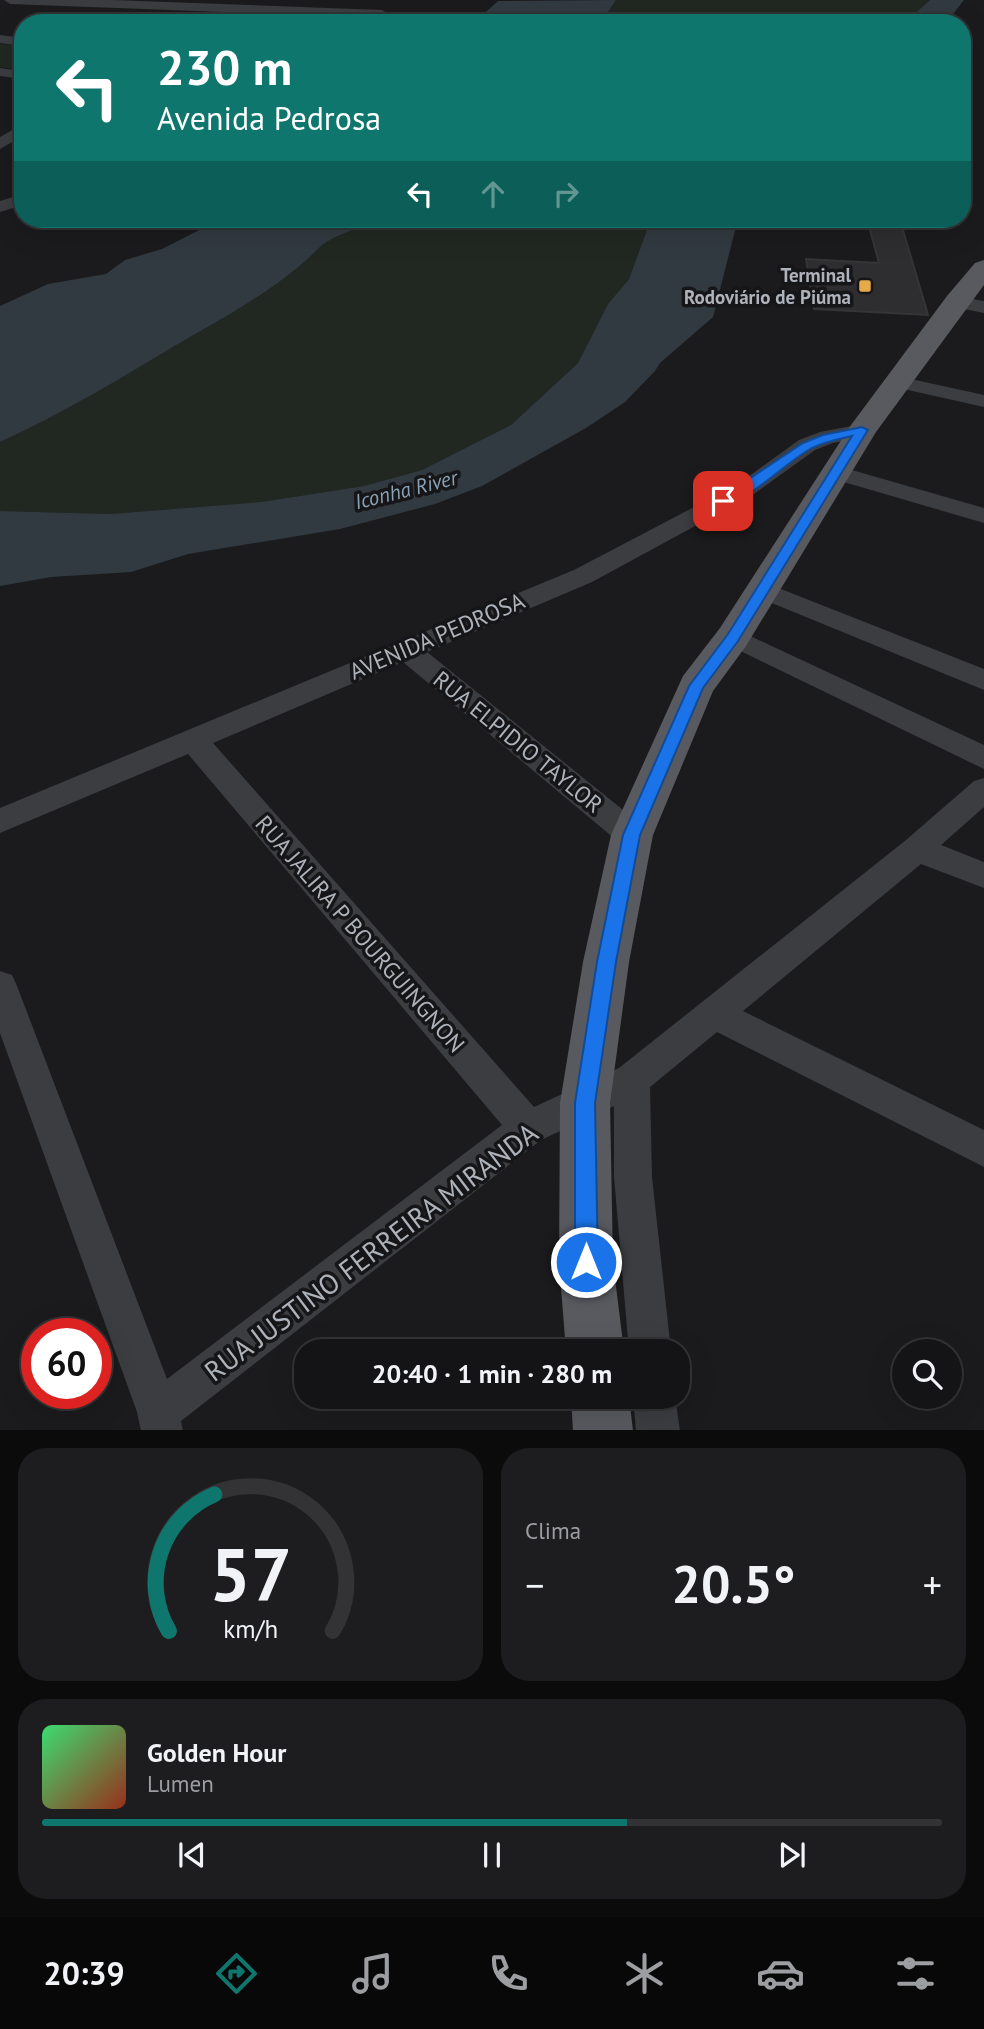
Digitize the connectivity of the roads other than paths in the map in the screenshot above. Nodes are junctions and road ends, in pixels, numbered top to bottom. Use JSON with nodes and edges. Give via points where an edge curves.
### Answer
{"nodes":[{"id":1,"x":10,"y":0,"type":"edge"},
{"id":2,"x":87,"y":1,"type":"edge"},
{"id":3,"x":210,"y":4,"type":"edge"},
{"id":4,"x":382,"y":14,"type":"edge"},
{"id":5,"x":984,"y":268,"type":"edge"},
{"id":6,"x":956,"y":302,"type":"junction"},
{"id":7,"x":984,"y":307,"type":"edge"},
{"id":8,"x":897,"y":382,"type":"junction"},
{"id":9,"x":984,"y":401,"type":"edge"},
{"id":10,"x":862,"y":430,"type":"junction"},
{"id":11,"x":838,"y":473,"type":"junction"},
{"id":12,"x":984,"y":516,"type":"edge"},
{"id":13,"x":761,"y":589,"type":"junction"},
{"id":14,"x":733,"y":638,"type":"junction"},
{"id":15,"x":405,"y":649,"type":"junction"},
{"id":16,"x":984,"y":680,"type":"edge"},
{"id":17,"x":193,"y":740,"type":"junction"},
{"id":18,"x":984,"y":758,"type":"edge"},
{"id":19,"x":984,"y":789,"type":"edge"},
{"id":20,"x":0,"y":821,"type":"edge"},
{"id":21,"x":632,"y":835,"type":"junction"},
{"id":22,"x":917,"y":849,"type":"junction"},
{"id":23,"x":984,"y":875,"type":"edge"},
{"id":24,"x":0,"y":986,"type":"edge"},
{"id":25,"x":715,"y":1014,"type":"junction"},
{"id":26,"x":632,"y":1080,"type":"junction"},
{"id":27,"x":585,"y":1103,"type":"junction"},
{"id":28,"x":528,"y":1128,"type":"junction"},
{"id":29,"x":984,"y":1149,"type":"edge"},
{"id":30,"x":594,"y":1339,"type":"edge"},
{"id":31,"x":649,"y":1339,"type":"edge"},
{"id":32,"x":601,"y":1409,"type":"edge"},
{"id":33,"x":656,"y":1409,"type":"edge"},
{"id":34,"x":160,"y":1421,"type":"edge"},
{"id":35,"x":603,"y":1430,"type":"edge"},
{"id":36,"x":658,"y":1430,"type":"edge"}],
"edges":[{"from":1,"to":2,"type":"street"},
{"from":2,"to":3,"type":"street"},
{"from":3,"to":4,"type":"street"},
{"from":5,"to":6,"type":"main road"},
{"from":6,"to":7,"type":"street"},
{"from":6,"to":8,"type":"main road"},
{"from":8,"to":9,"type":"street"},
{"from":8,"to":10,"type":"main road"},
{"from":10,"to":11,"type":"main road"},
{"from":10,"to":15,"type":"street","name":"AVENIDA PEDROSA","via":[[807,445],[746,489],[583,576]]},
{"from":11,"to":12,"type":"street"},
{"from":11,"to":13,"type":"main road"},
{"from":13,"to":14,"type":"main road"},
{"from":13,"to":16,"type":"street"},
{"from":14,"to":18,"type":"street"},
{"from":14,"to":21,"type":"main road","via":[[696,686]]},
{"from":15,"to":17,"type":"street","name":"AVENIDA PEDROSA"},
{"from":15,"to":21,"type":"street","name":"RUA ELPIDIO TAYLOR"},
{"from":17,"to":20,"type":"street","name":"AVENIDA PEDROSA"},
{"from":17,"to":28,"type":"street","name":"RUA JALIRA P BOURGUINGNON"},
{"from":19,"to":22,"type":"street","name":"RUA JUSTINO FERREIRA MIRANDA"},
{"from":21,"to":27,"type":"main road","via":[[606,962]]},
{"from":22,"to":23,"type":"street"},
{"from":22,"to":25,"type":"street","name":"RUA JUSTINO FERREIRA MIRANDA"},
{"from":24,"to":34,"type":"street"},
{"from":25,"to":26,"type":"street","name":"RUA JUSTINO FERREIRA MIRANDA"},
{"from":25,"to":29,"type":"street"},
{"from":26,"to":27,"type":"street","name":"RUA JUSTINO FERREIRA MIRANDA"},
{"from":26,"to":31,"type":"street","via":[[633,1177]]},
{"from":27,"to":28,"type":"street","name":"RUA JUSTINO FERREIRA MIRANDA"},
{"from":27,"to":30,"type":"main road","via":[[586,1262]]},
{"from":28,"to":34,"type":"street","name":"RUA JUSTINO FERREIRA MIRANDA"},
{"from":32,"to":35,"type":"main road"},
{"from":33,"to":36,"type":"street"}]}
